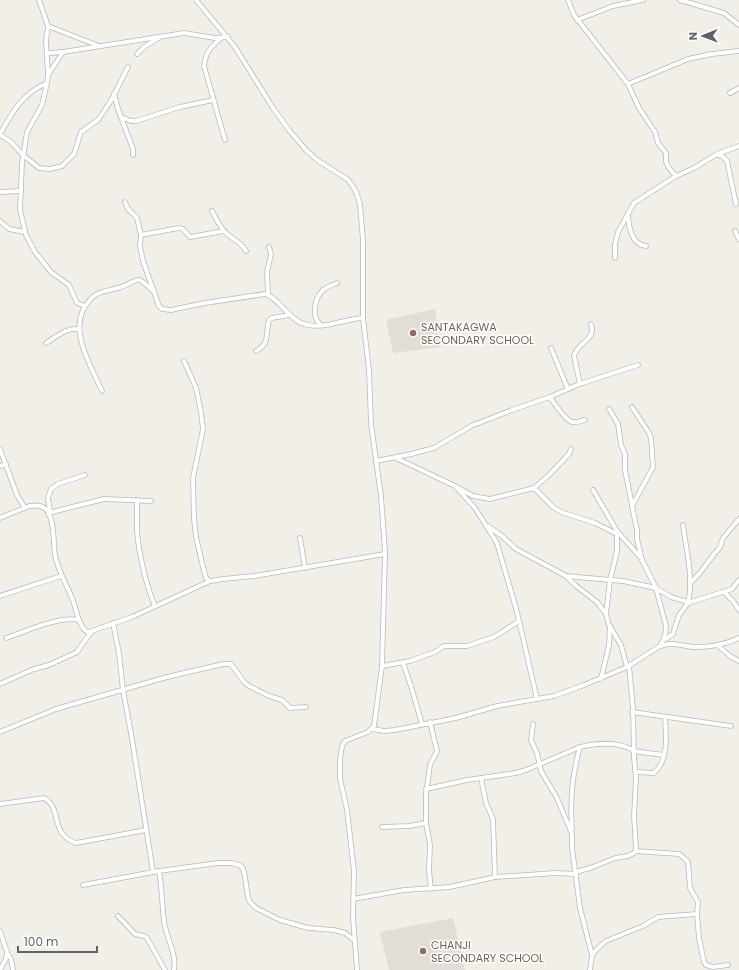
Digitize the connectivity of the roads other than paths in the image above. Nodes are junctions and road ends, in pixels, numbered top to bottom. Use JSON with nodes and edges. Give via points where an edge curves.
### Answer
{"nodes":[{"id":1,"x":39,"y":0,"type":"edge"},
{"id":2,"x":196,"y":0,"type":"edge"},
{"id":3,"x":568,"y":0,"type":"edge"},
{"id":4,"x":643,"y":0,"type":"edge"},
{"id":5,"x":680,"y":0,"type":"edge"},
{"id":6,"x":578,"y":20,"type":"junction"},
{"id":7,"x":739,"y":25,"type":"edge"},
{"id":8,"x":48,"y":26,"type":"junction"},
{"id":9,"x":160,"y":37,"type":"junction"},
{"id":10,"x":228,"y":37,"type":"junction"},
{"id":11,"x":222,"y":38,"type":"junction"},
{"id":12,"x":99,"y":46,"type":"junction"},
{"id":13,"x":739,"y":51,"type":"edge"},
{"id":14,"x":63,"y":52,"type":"junction"},
{"id":15,"x":48,"y":53,"type":"junction"},
{"id":16,"x":137,"y":54,"type":"dead end"},
{"id":17,"x":128,"y":67,"type":"dead end"},
{"id":18,"x":48,"y":75,"type":"junction"},
{"id":19,"x":47,"y":83,"type":"junction"},
{"id":20,"x":628,"y":84,"type":"junction"},
{"id":21,"x":739,"y":88,"type":"edge"},
{"id":22,"x":730,"y":93,"type":"dead end"},
{"id":23,"x":114,"y":94,"type":"junction"},
{"id":24,"x":213,"y":100,"type":"junction"},
{"id":25,"x":121,"y":116,"type":"junction"},
{"id":26,"x":0,"y":134,"type":"edge"},
{"id":27,"x":225,"y":140,"type":"dead end"},
{"id":28,"x":739,"y":146,"type":"edge"},
{"id":29,"x":717,"y":154,"type":"junction"},
{"id":30,"x":23,"y":155,"type":"junction"},
{"id":31,"x":133,"y":155,"type":"dead end"},
{"id":32,"x":676,"y":176,"type":"junction"},
{"id":33,"x":21,"y":191,"type":"junction"},
{"id":34,"x":0,"y":192,"type":"edge"},
{"id":35,"x":124,"y":202,"type":"dead end"},
{"id":36,"x":736,"y":204,"type":"dead end"},
{"id":37,"x":212,"y":211,"type":"dead end"},
{"id":38,"x":628,"y":212,"type":"junction"},
{"id":39,"x":0,"y":221,"type":"edge"},
{"id":40,"x":224,"y":231,"type":"junction"},
{"id":41,"x":734,"y":231,"type":"dead end"},
{"id":42,"x":25,"y":232,"type":"junction"},
{"id":43,"x":141,"y":235,"type":"junction"},
{"id":44,"x":739,"y":239,"type":"edge"},
{"id":45,"x":646,"y":246,"type":"dead end"},
{"id":46,"x":269,"y":247,"type":"dead end"},
{"id":47,"x":246,"y":251,"type":"dead end"},
{"id":48,"x":615,"y":258,"type":"dead end"},
{"id":49,"x":337,"y":283,"type":"dead end"},
{"id":50,"x":154,"y":291,"type":"junction"},
{"id":51,"x":268,"y":295,"type":"junction"},
{"id":52,"x":85,"y":306,"type":"junction"},
{"id":53,"x":289,"y":315,"type":"junction"},
{"id":54,"x":363,"y":318,"type":"junction"},
{"id":55,"x":591,"y":324,"type":"dead end"},
{"id":56,"x":321,"y":325,"type":"junction"},
{"id":57,"x":79,"y":329,"type":"junction"},
{"id":58,"x":46,"y":343,"type":"dead end"},
{"id":59,"x":551,"y":348,"type":"dead end"},
{"id":60,"x":256,"y":351,"type":"dead end"},
{"id":61,"x":184,"y":360,"type":"dead end"},
{"id":62,"x":638,"y":364,"type":"dead end"},
{"id":63,"x":580,"y":384,"type":"junction"},
{"id":64,"x":568,"y":389,"type":"junction"},
{"id":65,"x":102,"y":391,"type":"dead end"},
{"id":66,"x":550,"y":397,"type":"junction"},
{"id":67,"x":632,"y":408,"type":"dead end"},
{"id":68,"x":609,"y":409,"type":"dead end"},
{"id":69,"x":585,"y":420,"type":"dead end"},
{"id":70,"x":0,"y":449,"type":"edge"},
{"id":71,"x":571,"y":449,"type":"dead end"},
{"id":72,"x":396,"y":458,"type":"junction"},
{"id":73,"x":376,"y":461,"type":"junction"},
{"id":74,"x":6,"y":464,"type":"junction"},
{"id":75,"x":0,"y":466,"type":"edge"},
{"id":76,"x":85,"y":475,"type":"dead end"},
{"id":77,"x":455,"y":486,"type":"junction"},
{"id":78,"x":534,"y":488,"type":"junction"},
{"id":79,"x":593,"y":490,"type":"dead end"},
{"id":80,"x":137,"y":500,"type":"junction"},
{"id":81,"x":151,"y":501,"type":"dead end"},
{"id":82,"x":632,"y":506,"type":"junction"},
{"id":83,"x":25,"y":508,"type":"junction"},
{"id":84,"x":49,"y":512,"type":"junction"},
{"id":85,"x":0,"y":518,"type":"edge"},
{"id":86,"x":739,"y":519,"type":"edge"},
{"id":87,"x":683,"y":525,"type":"dead end"},
{"id":88,"x":487,"y":526,"type":"junction"},
{"id":89,"x":617,"y":532,"type":"junction"},
{"id":90,"x":300,"y":538,"type":"dead end"},
{"id":91,"x":385,"y":554,"type":"junction"},
{"id":92,"x":642,"y":560,"type":"junction"},
{"id":93,"x":305,"y":568,"type":"junction"},
{"id":94,"x":61,"y":576,"type":"junction"},
{"id":95,"x":566,"y":576,"type":"junction"},
{"id":96,"x":610,"y":580,"type":"junction"},
{"id":97,"x":739,"y":580,"type":"edge"},
{"id":98,"x":210,"y":581,"type":"junction"},
{"id":99,"x":690,"y":582,"type":"junction"},
{"id":100,"x":656,"y":588,"type":"junction"},
{"id":101,"x":724,"y":592,"type":"junction"},
{"id":102,"x":0,"y":596,"type":"edge"},
{"id":103,"x":733,"y":601,"type":"junction"},
{"id":104,"x":739,"y":601,"type":"edge"},
{"id":105,"x":688,"y":602,"type":"junction"},
{"id":106,"x":155,"y":606,"type":"junction"},
{"id":107,"x":739,"y":610,"type":"edge"},
{"id":108,"x":606,"y":614,"type":"junction"},
{"id":109,"x":79,"y":620,"type":"junction"},
{"id":110,"x":519,"y":622,"type":"junction"},
{"id":111,"x":113,"y":623,"type":"junction"},
{"id":112,"x":610,"y":625,"type":"junction"},
{"id":113,"x":91,"y":632,"type":"junction"},
{"id":114,"x":6,"y":638,"type":"dead end"},
{"id":115,"x":739,"y":638,"type":"edge"},
{"id":116,"x":664,"y":640,"type":"junction"},
{"id":117,"x":717,"y":645,"type":"junction"},
{"id":118,"x":660,"y":646,"type":"junction"},
{"id":119,"x":739,"y":661,"type":"edge"},
{"id":120,"x":403,"y":663,"type":"junction"},
{"id":121,"x":382,"y":666,"type":"junction"},
{"id":122,"x":628,"y":667,"type":"junction"},
{"id":123,"x":601,"y":678,"type":"junction"},
{"id":124,"x":0,"y":684,"type":"edge"},
{"id":125,"x":123,"y":690,"type":"junction"},
{"id":126,"x":537,"y":700,"type":"junction"},
{"id":127,"x":306,"y":708,"type":"dead end"},
{"id":128,"x":632,"y":712,"type":"junction"},
{"id":129,"x":665,"y":717,"type":"junction"},
{"id":130,"x":430,"y":722,"type":"junction"},
{"id":131,"x":422,"y":724,"type":"junction"},
{"id":132,"x":533,"y":724,"type":"dead end"},
{"id":133,"x":730,"y":726,"type":"dead end"},
{"id":134,"x":372,"y":730,"type":"junction"},
{"id":135,"x":0,"y":732,"type":"edge"},
{"id":136,"x":580,"y":747,"type":"junction"},
{"id":137,"x":633,"y":751,"type":"junction"},
{"id":138,"x":664,"y":755,"type":"junction"},
{"id":139,"x":540,"y":764,"type":"junction"},
{"id":140,"x":636,"y":772,"type":"junction"},
{"id":141,"x":482,"y":778,"type":"junction"},
{"id":142,"x":426,"y":788,"type":"junction"},
{"id":143,"x":0,"y":804,"type":"edge"},
{"id":144,"x":426,"y":823,"type":"junction"},
{"id":145,"x":382,"y":826,"type":"dead end"},
{"id":146,"x":146,"y":830,"type":"junction"},
{"id":147,"x":572,"y":834,"type":"junction"},
{"id":148,"x":635,"y":851,"type":"junction"},
{"id":149,"x":159,"y":871,"type":"junction"},
{"id":150,"x":153,"y":872,"type":"junction"},
{"id":151,"x":576,"y":873,"type":"junction"},
{"id":152,"x":495,"y":877,"type":"junction"},
{"id":153,"x":83,"y":885,"type":"dead end"},
{"id":154,"x":431,"y":889,"type":"junction"},
{"id":155,"x":353,"y":899,"type":"junction"},
{"id":156,"x":697,"y":914,"type":"junction"},
{"id":157,"x":118,"y":916,"type":"dead end"},
{"id":158,"x":0,"y":931,"type":"edge"},
{"id":159,"x":354,"y":940,"type":"junction"},
{"id":160,"x":7,"y":953,"type":"junction"},
{"id":161,"x":592,"y":956,"type":"junction"},
{"id":162,"x":728,"y":965,"type":"dead end"},
{"id":163,"x":0,"y":970,"type":"edge"},
{"id":164,"x":13,"y":970,"type":"edge"},
{"id":165,"x":165,"y":970,"type":"edge"},
{"id":166,"x":174,"y":970,"type":"edge"},
{"id":167,"x":357,"y":970,"type":"edge"},
{"id":168,"x":590,"y":970,"type":"edge"}],
"edges":[{"from":1,"to":8,"type":"street"},
{"from":2,"to":10,"type":"street"},
{"from":3,"to":6,"type":"street"},
{"from":4,"to":6,"type":"street","via":[[613,6]]},
{"from":5,"to":7,"type":"street","via":[[724,13]]},
{"from":6,"to":20,"type":"street"},
{"from":8,"to":12,"type":"street"},
{"from":8,"to":15,"type":"street"},
{"from":9,"to":11,"type":"street","via":[[188,33]]},
{"from":9,"to":12,"type":"street"},
{"from":9,"to":16,"type":"street"},
{"from":10,"to":11,"type":"street"},
{"from":10,"to":54,"type":"street","via":[[294,136],[317,160],[347,179],[356,192],[360,204],[363,241]]},
{"from":11,"to":24,"type":"street","via":[[207,52],[204,59]]},
{"from":12,"to":14,"type":"street"},
{"from":13,"to":20,"type":"street","via":[[688,59]]},
{"from":14,"to":15,"type":"street"},
{"from":14,"to":18,"type":"street"},
{"from":15,"to":18,"type":"street"},
{"from":17,"to":23,"type":"street"},
{"from":18,"to":19,"type":"street"},
{"from":19,"to":26,"type":"street","via":[[30,92],[20,102]]},
{"from":19,"to":30,"type":"street","via":[[42,105],[27,132]]},
{"from":20,"to":32,"type":"street","via":[[666,153],[669,168]]},
{"from":21,"to":22,"type":"street"},
{"from":23,"to":25,"type":"street"},
{"from":23,"to":30,"type":"street","via":[[98,120],[81,132],[74,154],[62,166],[45,169],[33,164]]},
{"from":24,"to":25,"type":"street","via":[[136,121]]},
{"from":24,"to":27,"type":"street"},
{"from":25,"to":31,"type":"street","via":[[132,144]]},
{"from":26,"to":30,"type":"street","via":[[10,140]]},
{"from":28,"to":29,"type":"street"},
{"from":29,"to":32,"type":"street"},
{"from":29,"to":36,"type":"street","via":[[727,161]]},
{"from":30,"to":33,"type":"street"},
{"from":32,"to":38,"type":"street","via":[[638,199]]},
{"from":33,"to":34,"type":"street"},
{"from":33,"to":42,"type":"street","via":[[20,210]]},
{"from":35,"to":43,"type":"street","via":[[136,218]]},
{"from":37,"to":40,"type":"street"},
{"from":38,"to":45,"type":"street","via":[[630,231],[638,242]]},
{"from":38,"to":48,"type":"street","via":[[616,239]]},
{"from":39,"to":42,"type":"street","via":[[9,229]]},
{"from":40,"to":43,"type":"street","via":[[190,237],[179,228]]},
{"from":40,"to":47,"type":"street","via":[[233,240],[241,243]]},
{"from":41,"to":44,"type":"street"},
{"from":42,"to":52,"type":"street","via":[[38,258],[54,276],[69,285],[77,303]]},
{"from":43,"to":50,"type":"street","via":[[141,252]]},
{"from":46,"to":51,"type":"street","via":[[271,254],[267,272]]},
{"from":49,"to":56,"type":"street","via":[[322,291],[317,300],[315,316]]},
{"from":50,"to":51,"type":"street","via":[[159,306],[166,310]]},
{"from":50,"to":52,"type":"street","via":[[138,279],[98,293]]},
{"from":51,"to":53,"type":"street"},
{"from":52,"to":57,"type":"street","via":[[80,316]]},
{"from":53,"to":56,"type":"street","via":[[305,325]]},
{"from":53,"to":60,"type":"street","via":[[269,320],[266,342]]},
{"from":54,"to":56,"type":"street"},
{"from":54,"to":73,"type":"street","via":[[370,370],[371,424]]},
{"from":55,"to":63,"type":"street","via":[[592,335],[583,342],[574,356]]},
{"from":57,"to":58,"type":"street","via":[[61,333]]},
{"from":57,"to":65,"type":"street","via":[[81,341]]},
{"from":59,"to":64,"type":"street"},
{"from":61,"to":98,"type":"street","via":[[196,388],[201,412],[203,429],[193,478],[194,518],[204,571]]},
{"from":62,"to":63,"type":"street"},
{"from":63,"to":64,"type":"street"},
{"from":64,"to":66,"type":"street"},
{"from":66,"to":69,"type":"street","via":[[569,420]]},
{"from":66,"to":72,"type":"street","via":[[471,426],[434,448]]},
{"from":67,"to":82,"type":"street","via":[[651,438],[653,467]]},
{"from":68,"to":82,"type":"street","via":[[618,424]]},
{"from":70,"to":74,"type":"street"},
{"from":71,"to":78,"type":"street"},
{"from":72,"to":73,"type":"street"},
{"from":72,"to":77,"type":"street"},
{"from":73,"to":91,"type":"street"},
{"from":74,"to":75,"type":"street"},
{"from":74,"to":83,"type":"street","via":[[17,495]]},
{"from":76,"to":84,"type":"street","via":[[51,489],[48,498]]},
{"from":77,"to":78,"type":"street","via":[[481,498],[498,497]]},
{"from":77,"to":88,"type":"street"},
{"from":78,"to":89,"type":"street","via":[[561,512]]},
{"from":79,"to":89,"type":"street"},
{"from":80,"to":81,"type":"street"},
{"from":80,"to":84,"type":"street","via":[[104,499]]},
{"from":80,"to":106,"type":"street","via":[[140,550]]},
{"from":82,"to":92,"type":"street"},
{"from":83,"to":84,"type":"street","via":[[40,506]]},
{"from":83,"to":85,"type":"street"},
{"from":84,"to":94,"type":"street"},
{"from":86,"to":99,"type":"street","via":[[723,538],[715,554]]},
{"from":87,"to":99,"type":"street"},
{"from":88,"to":95,"type":"street","via":[[516,549]]},
{"from":88,"to":110,"type":"street","via":[[497,543]]},
{"from":89,"to":92,"type":"street"},
{"from":89,"to":96,"type":"street","via":[[617,551]]},
{"from":90,"to":93,"type":"street"},
{"from":91,"to":93,"type":"street"},
{"from":91,"to":121,"type":"street"},
{"from":92,"to":100,"type":"street"},
{"from":93,"to":98,"type":"street"},
{"from":94,"to":102,"type":"street"},
{"from":94,"to":109,"type":"street","via":[[72,597]]},
{"from":95,"to":96,"type":"street"},
{"from":95,"to":108,"type":"street","via":[[597,602]]},
{"from":96,"to":100,"type":"street"},
{"from":96,"to":108,"type":"street"},
{"from":97,"to":101,"type":"street","via":[[732,589]]},
{"from":98,"to":106,"type":"street"},
{"from":99,"to":105,"type":"street"},
{"from":100,"to":105,"type":"street","via":[[670,597]]},
{"from":100,"to":116,"type":"street","via":[[666,626]]},
{"from":101,"to":103,"type":"street"},
{"from":101,"to":105,"type":"street"},
{"from":103,"to":104,"type":"street"},
{"from":103,"to":107,"type":"street"},
{"from":105,"to":116,"type":"street","via":[[679,615],[673,634]]},
{"from":106,"to":111,"type":"street"},
{"from":108,"to":112,"type":"street"},
{"from":109,"to":113,"type":"street","via":[[86,631]]},
{"from":109,"to":114,"type":"street","via":[[68,618]]},
{"from":110,"to":120,"type":"street","via":[[494,637],[467,646],[444,646],[435,652]]},
{"from":110,"to":126,"type":"street"},
{"from":111,"to":113,"type":"street"},
{"from":111,"to":125,"type":"street"},
{"from":112,"to":122,"type":"street"},
{"from":112,"to":123,"type":"street","via":[[609,645]]},
{"from":113,"to":124,"type":"street","via":[[76,653]]},
{"from":115,"to":117,"type":"street"},
{"from":116,"to":118,"type":"street"},
{"from":117,"to":118,"type":"street"},
{"from":117,"to":119,"type":"street"},
{"from":118,"to":122,"type":"street"},
{"from":120,"to":121,"type":"street"},
{"from":120,"to":131,"type":"street"},
{"from":121,"to":134,"type":"street","via":[[376,720]]},
{"from":122,"to":123,"type":"street"},
{"from":122,"to":128,"type":"street"},
{"from":123,"to":126,"type":"street"},
{"from":125,"to":127,"type":"street","via":[[228,664],[234,667],[249,686],[282,700],[290,708]]},
{"from":125,"to":135,"type":"street","via":[[56,709]]},
{"from":125,"to":146,"type":"street"},
{"from":126,"to":130,"type":"street","via":[[497,706],[456,718]]},
{"from":128,"to":129,"type":"street"},
{"from":128,"to":137,"type":"street"},
{"from":129,"to":133,"type":"street"},
{"from":129,"to":138,"type":"street"},
{"from":130,"to":131,"type":"street"},
{"from":130,"to":142,"type":"street","via":[[436,751],[430,765]]},
{"from":131,"to":134,"type":"street","via":[[384,731]]},
{"from":132,"to":139,"type":"street","via":[[531,740]]},
{"from":134,"to":155,"type":"street","via":[[345,741],[340,751],[340,779],[347,810],[354,870]]},
{"from":136,"to":137,"type":"street","via":[[616,744]]},
{"from":136,"to":139,"type":"street"},
{"from":136,"to":147,"type":"street","via":[[571,806]]},
{"from":137,"to":138,"type":"street"},
{"from":137,"to":140,"type":"street"},
{"from":138,"to":140,"type":"street","via":[[654,773]]},
{"from":139,"to":141,"type":"street","via":[[516,773]]},
{"from":139,"to":147,"type":"street","via":[[543,776],[557,798]]},
{"from":140,"to":148,"type":"street"},
{"from":141,"to":142,"type":"street"},
{"from":141,"to":152,"type":"street","via":[[486,803],[493,819]]},
{"from":142,"to":144,"type":"street"},
{"from":143,"to":146,"type":"street","via":[[40,798],[48,800],[61,832],[76,843]]},
{"from":144,"to":145,"type":"street"},
{"from":144,"to":154,"type":"street"},
{"from":146,"to":150,"type":"street"},
{"from":147,"to":151,"type":"street"},
{"from":148,"to":151,"type":"street","via":[[628,856],[615,858]]},
{"from":148,"to":156,"type":"street","via":[[679,854],[685,859],[689,867],[690,888],[698,902]]},
{"from":149,"to":150,"type":"street"},
{"from":149,"to":159,"type":"street","via":[[228,862],[237,864],[244,871],[248,897],[256,908],[280,920],[308,928],[334,930]]},
{"from":149,"to":166,"type":"street","via":[[164,922],[174,957]]},
{"from":150,"to":153,"type":"street"},
{"from":151,"to":152,"type":"street"},
{"from":151,"to":161,"type":"street","via":[[580,908]]},
{"from":152,"to":154,"type":"street"},
{"from":154,"to":155,"type":"street","via":[[404,890]]},
{"from":155,"to":159,"type":"street"},
{"from":156,"to":161,"type":"street","via":[[658,917],[606,941]]},
{"from":156,"to":162,"type":"street","via":[[704,962],[713,966]]},
{"from":157,"to":165,"type":"street","via":[[135,934],[147,938]]},
{"from":158,"to":160,"type":"street"},
{"from":159,"to":167,"type":"street"},
{"from":160,"to":163,"type":"street"},
{"from":160,"to":164,"type":"street"},
{"from":161,"to":168,"type":"street"}]}
